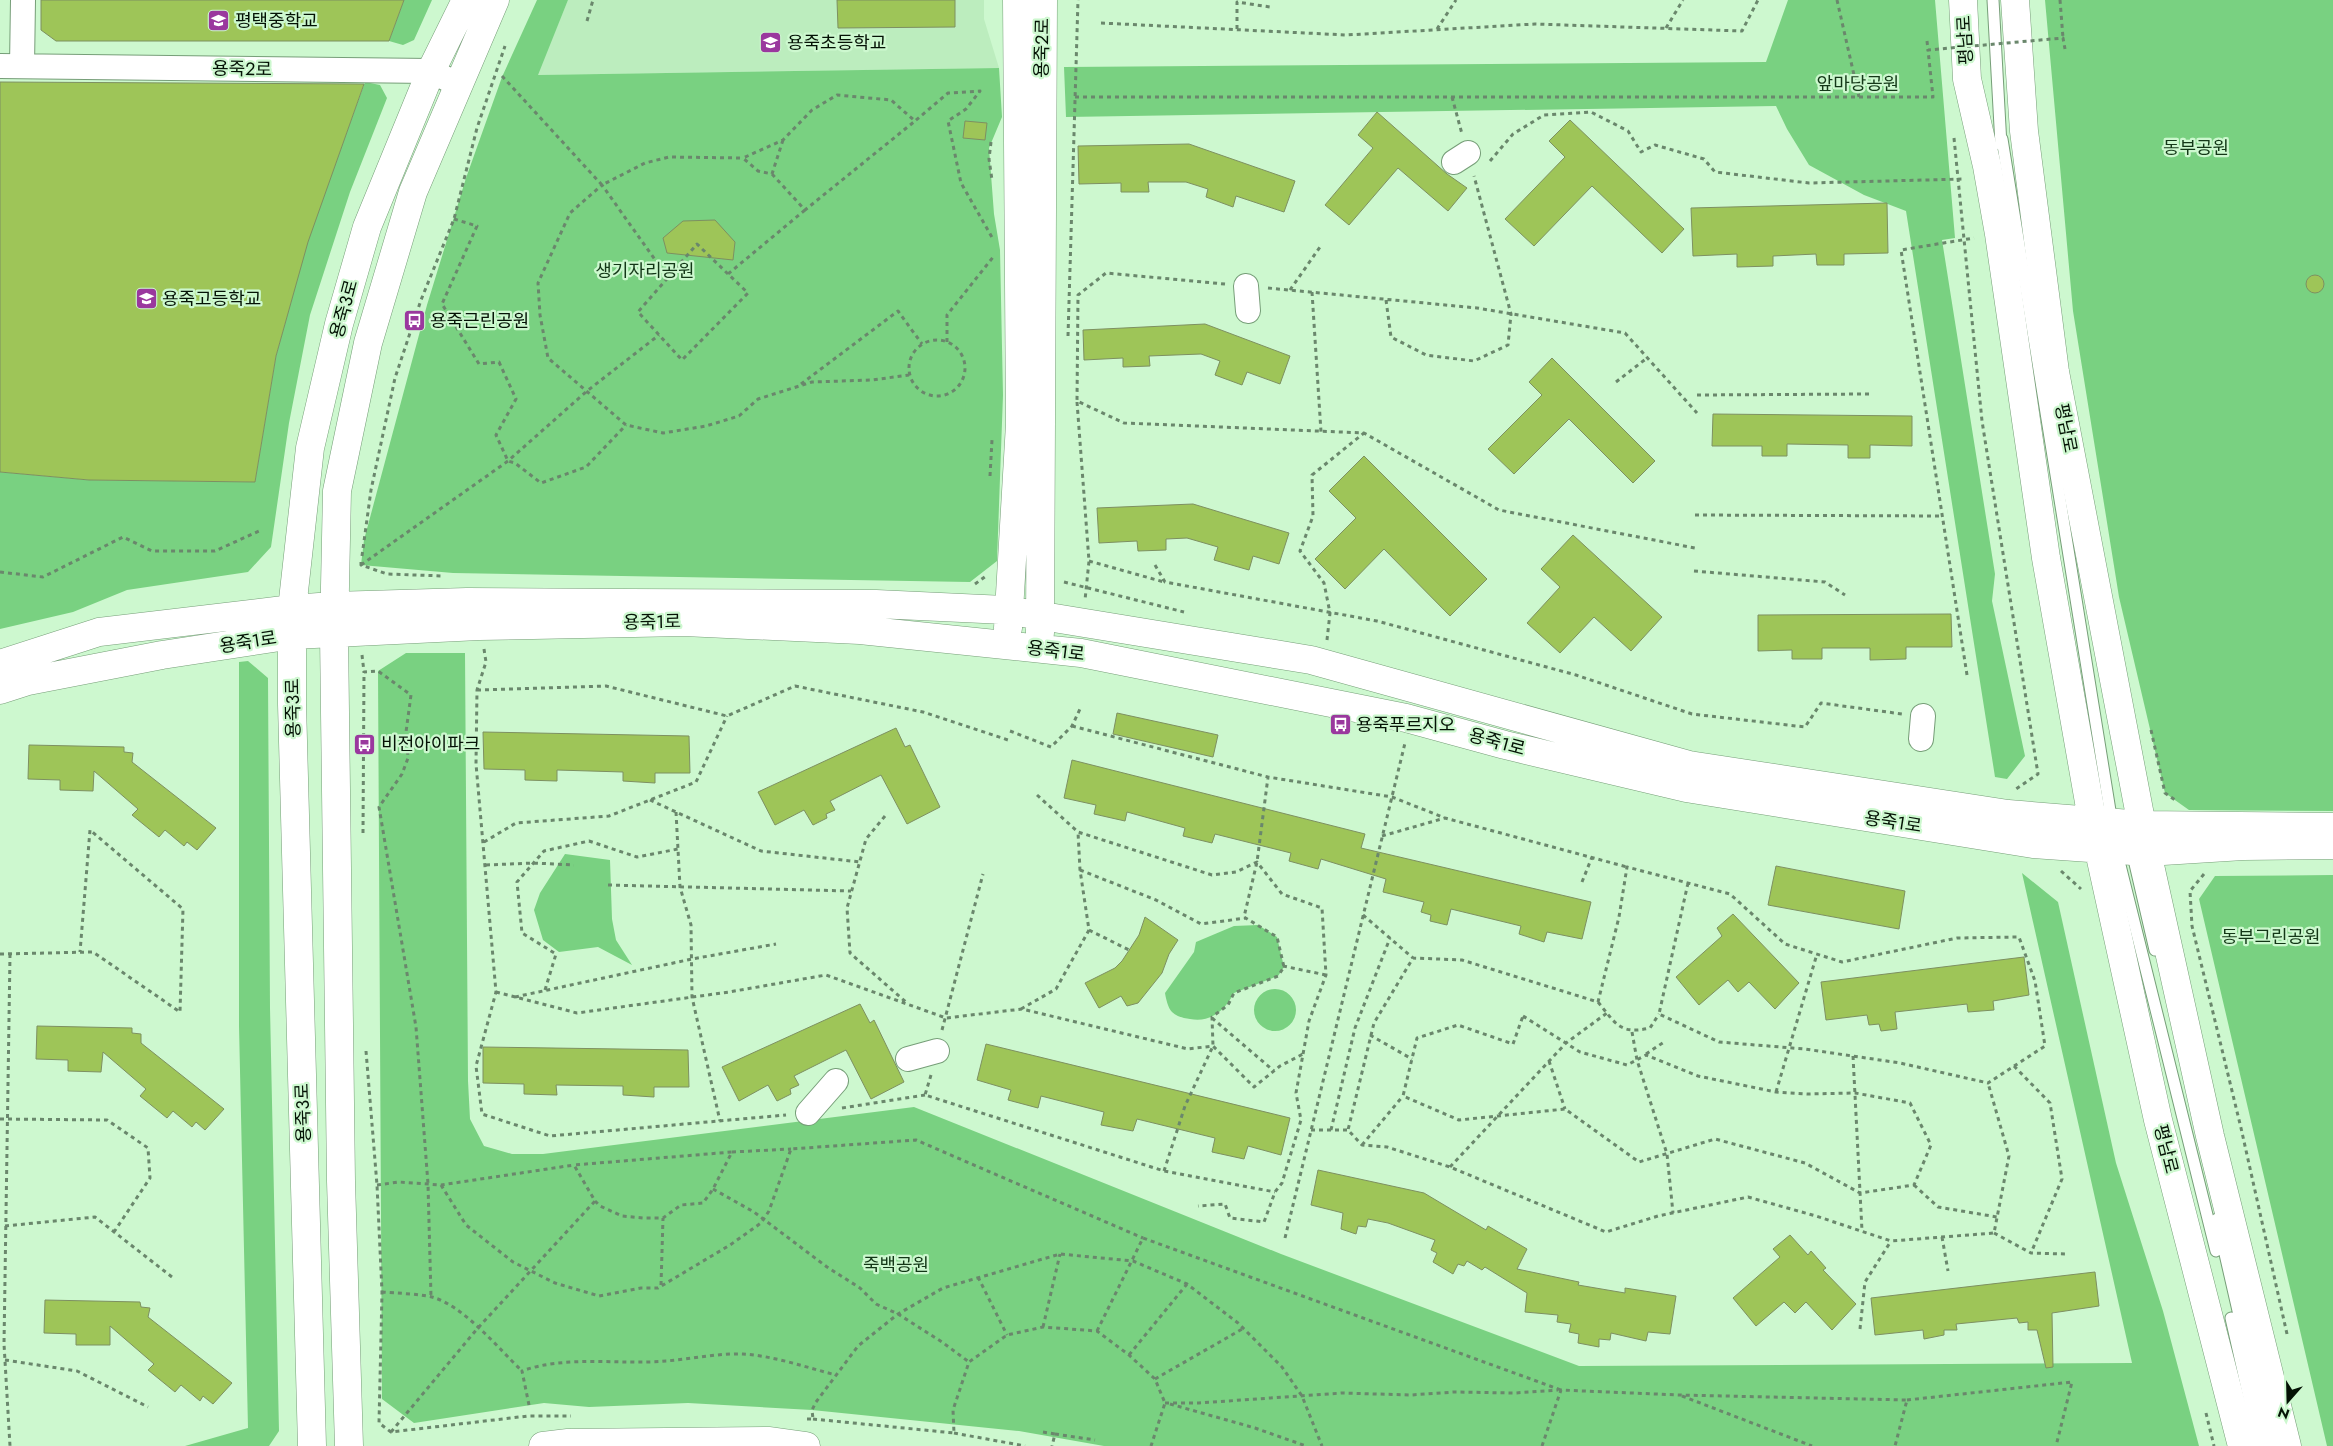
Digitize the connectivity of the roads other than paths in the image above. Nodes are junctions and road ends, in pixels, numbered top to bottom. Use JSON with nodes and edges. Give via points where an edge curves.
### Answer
{"nodes":[{"id":1,"x":23,"y":0,"type":"edge"},
{"id":2,"x":466,"y":0,"type":"edge"},
{"id":3,"x":495,"y":0,"type":"edge"},
{"id":4,"x":1017,"y":0,"type":"edge"},
{"id":5,"x":1043,"y":0,"type":"edge"},
{"id":6,"x":1963,"y":0,"type":"edge"},
{"id":7,"x":1994,"y":0,"type":"edge"},
{"id":8,"x":2007,"y":0,"type":"edge"},
{"id":9,"x":2015,"y":0,"type":"edge"},
{"id":10,"x":11,"y":66,"type":"edge"},
{"id":11,"x":431,"y":71,"type":"junction"},
{"id":12,"x":459,"y":85,"type":"junction"},
{"id":13,"x":2002,"y":139,"type":"junction"},
{"id":14,"x":1997,"y":223,"type":"junction"},
{"id":15,"x":1246,"y":286,"type":"road end"},
{"id":16,"x":1248,"y":311,"type":"dead end"},
{"id":17,"x":333,"y":606,"type":"junction"},
{"id":18,"x":1009,"y":611,"type":"junction"},
{"id":19,"x":1040,"y":616,"type":"junction"},
{"id":20,"x":293,"y":622,"type":"junction"},
{"id":21,"x":334,"y":634,"type":"junction"},
{"id":22,"x":1007,"y":645,"type":"junction"},
{"id":23,"x":1040,"y":649,"type":"junction"},
{"id":24,"x":0,"y":664,"type":"edge"},
{"id":25,"x":0,"y":690,"type":"edge"},
{"id":26,"x":2113,"y":735,"type":"dead end"},
{"id":27,"x":2333,"y":827,"type":"edge"},
{"id":28,"x":2122,"y":834,"type":"junction"},
{"id":29,"x":2333,"y":845,"type":"edge"},
{"id":30,"x":2156,"y":957,"type":"dead end"},
{"id":31,"x":2172,"y":1024,"type":"dead end"},
{"id":32,"x":937,"y":1051,"type":"road end"},
{"id":33,"x":908,"y":1059,"type":"dead end"},
{"id":34,"x":836,"y":1081,"type":"dead end"},
{"id":35,"x":808,"y":1113,"type":"road end"},
{"id":36,"x":312,"y":1446,"type":"edge"},
{"id":37,"x":349,"y":1446,"type":"edge"},
{"id":38,"x":543,"y":1446,"type":"edge"},
{"id":39,"x":806,"y":1446,"type":"edge"},
{"id":40,"x":2242,"y":1446,"type":"edge"},
{"id":41,"x":2260,"y":1446,"type":"edge"},
{"id":42,"x":2269,"y":1446,"type":"edge"},
{"id":43,"x":2287,"y":1446,"type":"edge"}],
"edges":[{"from":1,"to":10,"type":"street","name":"용죽2로"},
{"from":2,"to":11,"type":"street","name":"용죽3로"},
{"from":3,"to":12,"type":"street"},
{"from":4,"to":18,"type":"street","via":[[1020,424]]},
{"from":5,"to":19,"type":"street","name":"용죽2로"},
{"from":6,"to":14,"type":"street","name":"평남로","via":[[1967,79]]},
{"from":7,"to":13,"type":"lane"},
{"from":8,"to":26,"type":"lane","via":[[2013,141]]},
{"from":9,"to":28,"type":"street","name":"평남로","via":[[2024,131],[2055,372]]},
{"from":10,"to":11,"type":"street","name":"용죽2로"},
{"from":11,"to":12,"type":"street","name":"용죽2로"},
{"from":11,"to":20,"type":"street","name":"용죽3로","via":[[367,227],[339,324],[310,448]]},
{"from":12,"to":17,"type":"street","via":[[413,192],[368,343],[337,491]]},
{"from":13,"to":14,"type":"lane"},
{"from":13,"to":28,"type":"lane"},
{"from":14,"to":28,"type":"street","name":"평남로","via":[[2046,558]]},
{"from":15,"to":16,"type":"street"},
{"from":17,"to":18,"type":"street","via":[[467,602],[866,604]]},
{"from":17,"to":20,"type":"street"},
{"from":17,"to":21,"type":"street"},
{"from":18,"to":19,"type":"street"},
{"from":18,"to":22,"type":"street"},
{"from":19,"to":23,"type":"street","name":"용죽2로"},
{"from":19,"to":28,"type":"street","via":[[1311,660],[1689,765]]},
{"from":20,"to":21,"type":"street","name":"용죽1로"},
{"from":20,"to":24,"type":"street","via":[[99,632]]},
{"from":20,"to":25,"type":"street","name":"용죽1로","via":[[162,655],[28,681]]},
{"from":20,"to":36,"type":"street","name":"용죽3로","via":[[292,704]]},
{"from":21,"to":22,"type":"street","name":"용죽1로","via":[[479,626],[684,622],[860,630]]},
{"from":21,"to":37,"type":"street","via":[[341,1181]]},
{"from":22,"to":23,"type":"street","name":"용죽1로"},
{"from":23,"to":28,"type":"street","name":"용죽1로","via":[[1081,653],[1402,734],[1506,745],[1686,788],[2033,844]]},
{"from":27,"to":28,"type":"street"},
{"from":28,"to":29,"type":"street","via":[[2243,846]]},
{"from":28,"to":30,"type":"lane"},
{"from":28,"to":40,"type":"street","name":"평남로","via":[[2158,1120]]},
{"from":28,"to":41,"type":"lane"},
{"from":28,"to":43,"type":"street","name":"평남로","via":[[2210,1136]]},
{"from":31,"to":42,"type":"lane"},
{"from":32,"to":33,"type":"street"},
{"from":34,"to":35,"type":"street"},
{"from":38,"to":39,"type":"street","via":[[770,1441]]}]}
